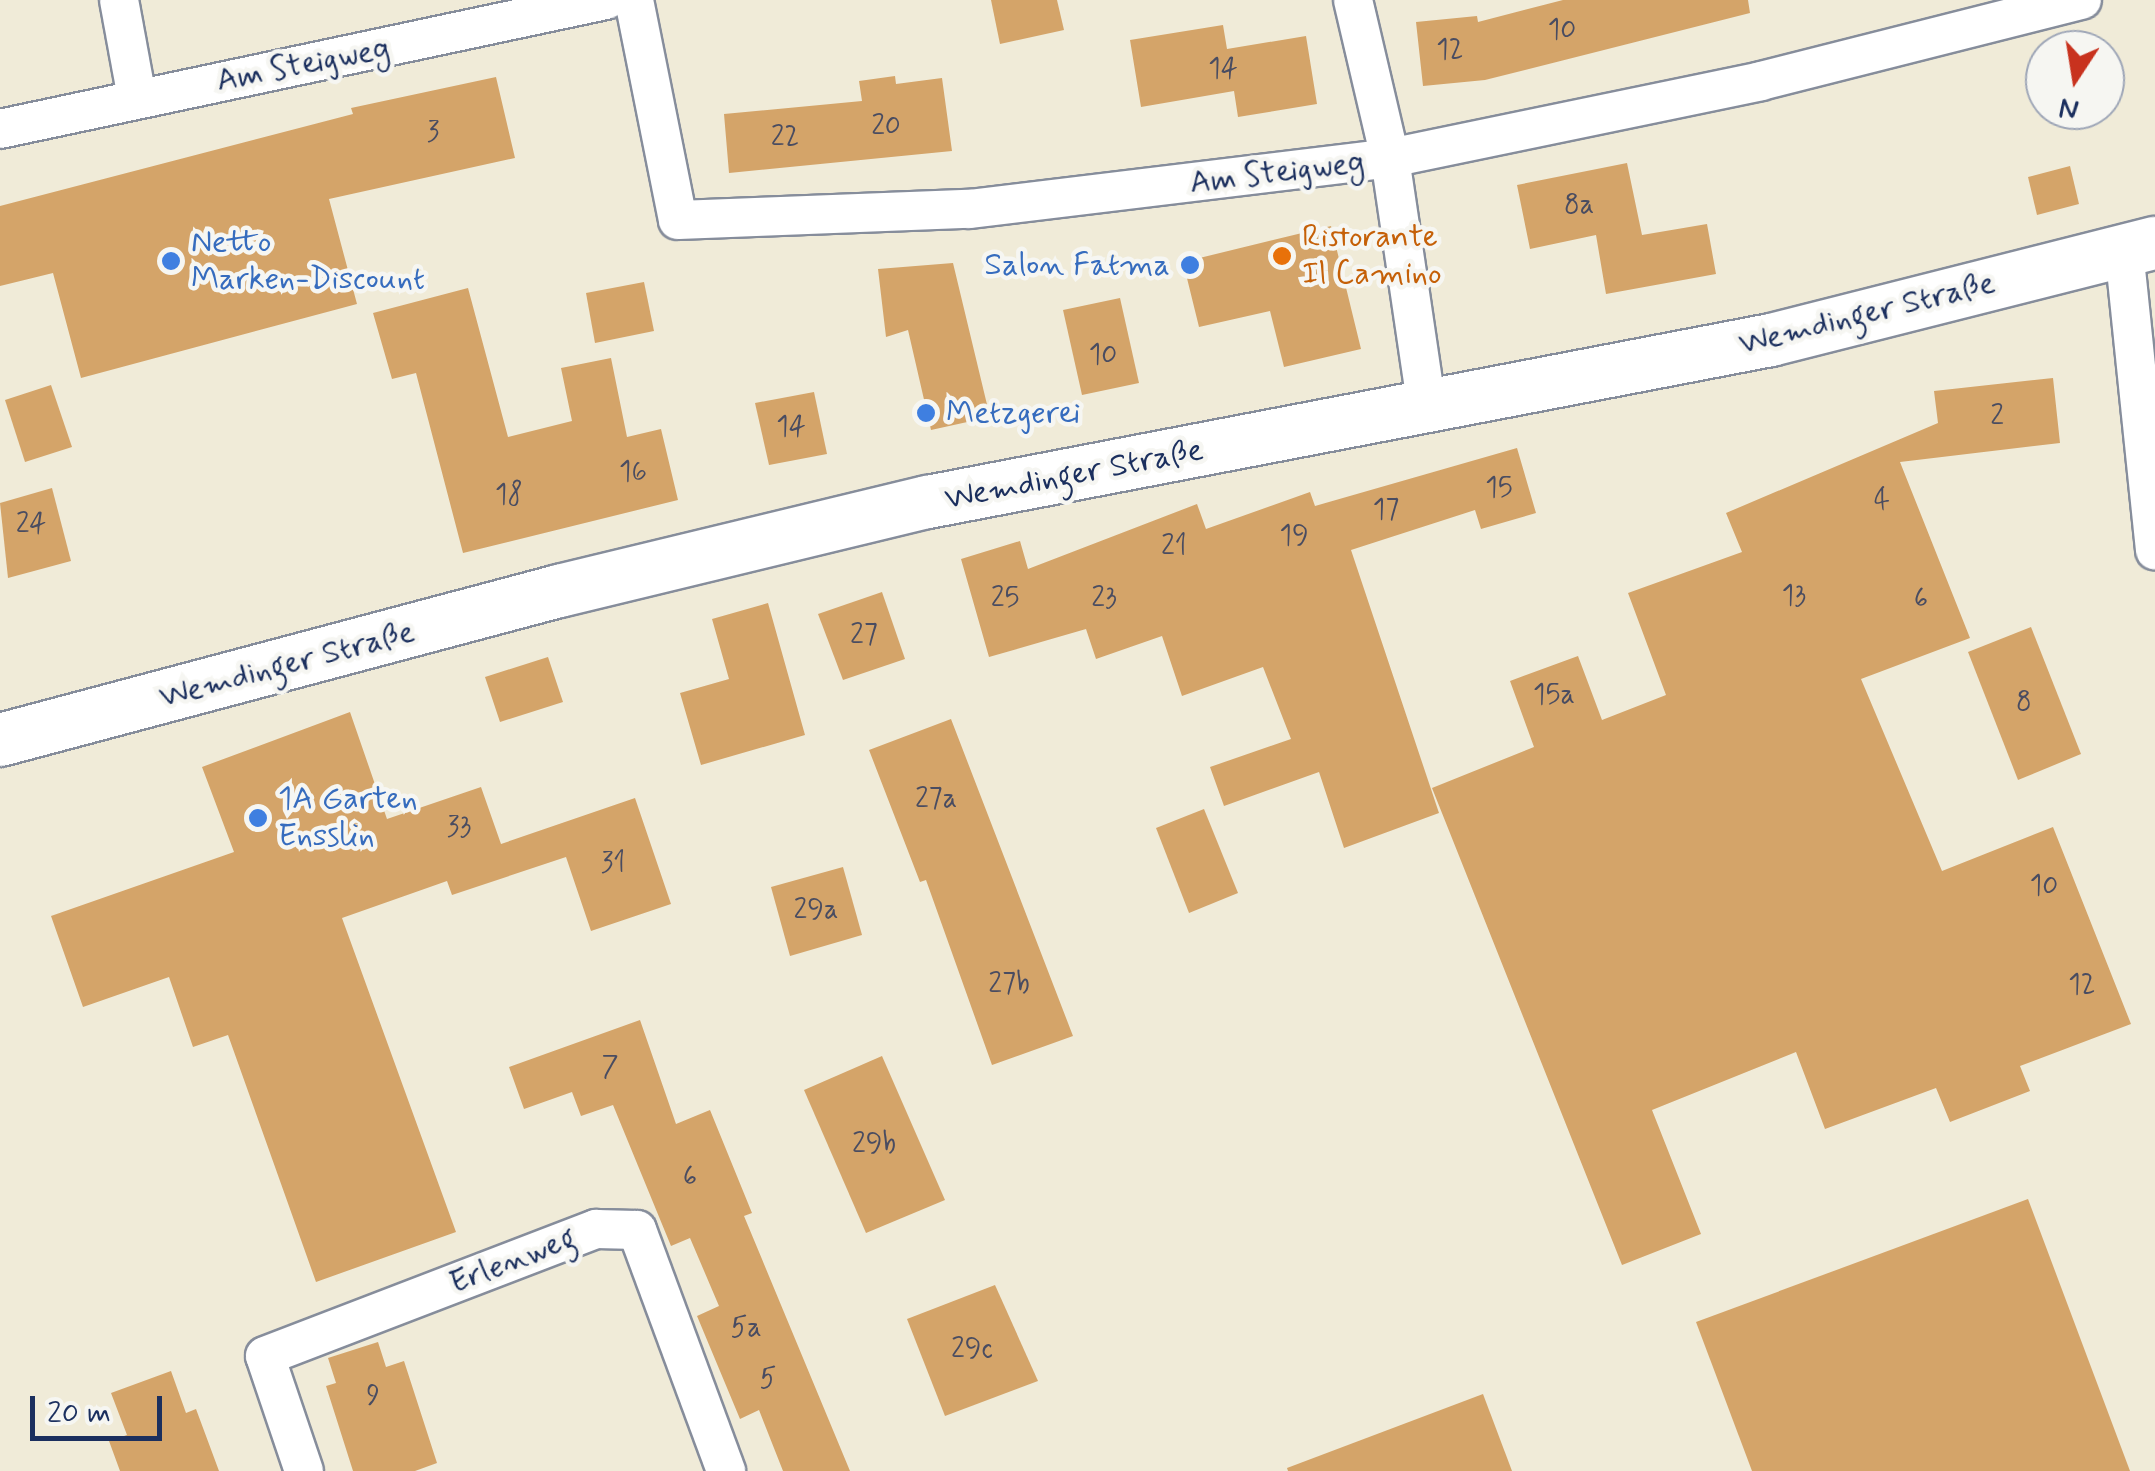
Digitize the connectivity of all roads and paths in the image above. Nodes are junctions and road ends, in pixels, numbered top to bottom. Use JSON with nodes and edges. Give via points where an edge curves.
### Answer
{"nodes":[{"id":1,"x":119,"y":0,"type":"edge"},
{"id":2,"x":606,"y":0,"type":"edge"},
{"id":3,"x":634,"y":0,"type":"edge"},
{"id":4,"x":1353,"y":0,"type":"edge"},
{"id":5,"x":2082,"y":0,"type":"edge"},
{"id":6,"x":137,"y":98,"type":"junction"},
{"id":7,"x":0,"y":129,"type":"edge"},
{"id":8,"x":1390,"y":158,"type":"junction"},
{"id":9,"x":2139,"y":247,"type":"edge"},
{"id":10,"x":1426,"y":402,"type":"junction"},
{"id":11,"x":2155,"y":550,"type":"edge"},
{"id":12,"x":0,"y":740,"type":"edge"},
{"id":13,"x":304,"y":1471,"type":"edge"},
{"id":14,"x":726,"y":1471,"type":"edge"}],
"edges":[{"from":1,"to":6,"type":"street"},
{"from":2,"to":6,"type":"street","name":"Am Steigweg"},
{"from":3,"to":8,"type":"street","name":"Am Steigweg","via":[[678,220],[968,209]]},
{"from":4,"to":8,"type":"street"},
{"from":5,"to":8,"type":"street","name":"Am Steigweg","via":[[1761,81]]},
{"from":6,"to":7,"type":"street","name":"Am Steigweg"},
{"from":8,"to":10,"type":"street"},
{"from":9,"to":10,"type":"main road","name":"Wemdinger Straße","via":[[1770,340]]},
{"from":9,"to":11,"type":"street"},
{"from":10,"to":12,"type":"main road","name":"Wemdinger Straße","via":[[914,506],[560,591]]},
{"from":13,"to":14,"type":"street","name":"Erlenweg","via":[[265,1356],[596,1229],[638,1230]]}]}
